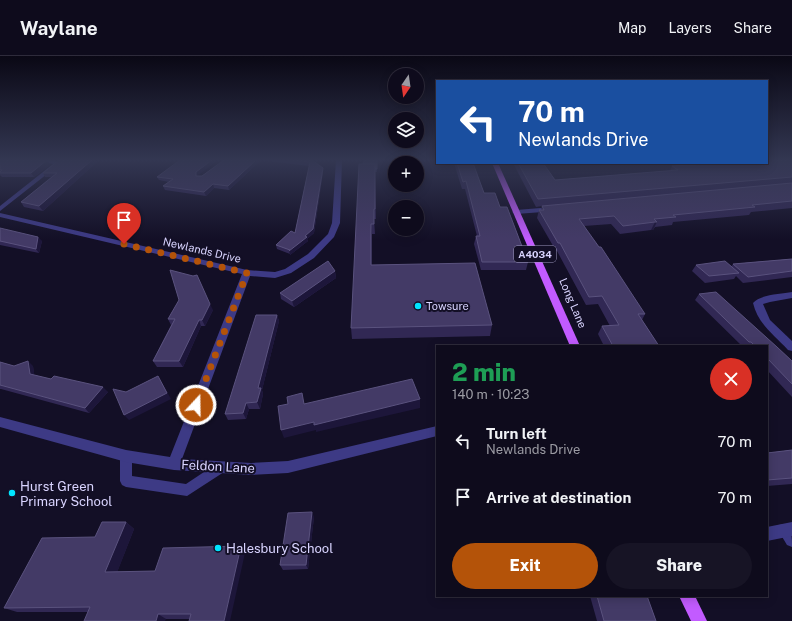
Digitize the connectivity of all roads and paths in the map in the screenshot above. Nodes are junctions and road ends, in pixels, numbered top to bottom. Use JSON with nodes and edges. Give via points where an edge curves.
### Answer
{"nodes":[{"id":1,"x":29,"y":186,"type":"edge"},
{"id":2,"x":338,"y":186,"type":"edge"},
{"id":3,"x":505,"y":186,"type":"edge"},
{"id":4,"x":563,"y":208,"type":"edge"},
{"id":5,"x":0,"y":209,"type":"edge"},
{"id":6,"x":516,"y":212,"type":"junction"},
{"id":7,"x":0,"y":215,"type":"edge"},
{"id":8,"x":247,"y":273,"type":"junction"},
{"id":9,"x":792,"y":295,"type":"edge"},
{"id":10,"x":575,"y":345,"type":"edge"},
{"id":11,"x":792,"y":346,"type":"edge"},
{"id":12,"x":0,"y":422,"type":"edge"},
{"id":13,"x":436,"y":431,"type":"edge"},
{"id":14,"x":126,"y":456,"type":"junction"},
{"id":15,"x":174,"y":464,"type":"junction"},
{"id":16,"x":220,"y":468,"type":"junction"},
{"id":17,"x":789,"y":533,"type":"edge"},
{"id":18,"x":768,"y":534,"type":"edge"},
{"id":19,"x":688,"y":597,"type":"edge"},
{"id":20,"x":699,"y":621,"type":"edge"}],
"edges":[{"from":1,"to":5,"type":"street"},
{"from":2,"to":8,"type":"street","via":[[336,223],[331,235],[311,256],[288,271],[274,275]]},
{"from":3,"to":6,"type":"main road","name":"Long Lane","number":"A4034"},
{"from":4,"to":6,"type":"street"},
{"from":6,"to":10,"type":"main road","name":"Long Lane","number":"A4034"},
{"from":7,"to":8,"type":"street","name":"Newlands Drive"},
{"from":8,"to":15,"type":"street","name":"Newlands Drive"},
{"from":9,"to":11,"type":"street","via":[[758,303],[766,323]]},
{"from":12,"to":14,"type":"street","name":"Feldon Lane"},
{"from":13,"to":16,"type":"street","name":"Feldon Lane","via":[[288,467]]},
{"from":14,"to":15,"type":"street","name":"Feldon Lane"},
{"from":14,"to":16,"type":"lane","via":[[126,481],[186,490]]},
{"from":15,"to":16,"type":"street","name":"Feldon Lane"},
{"from":17,"to":18,"type":"street"},
{"from":19,"to":20,"type":"main road"}]}
